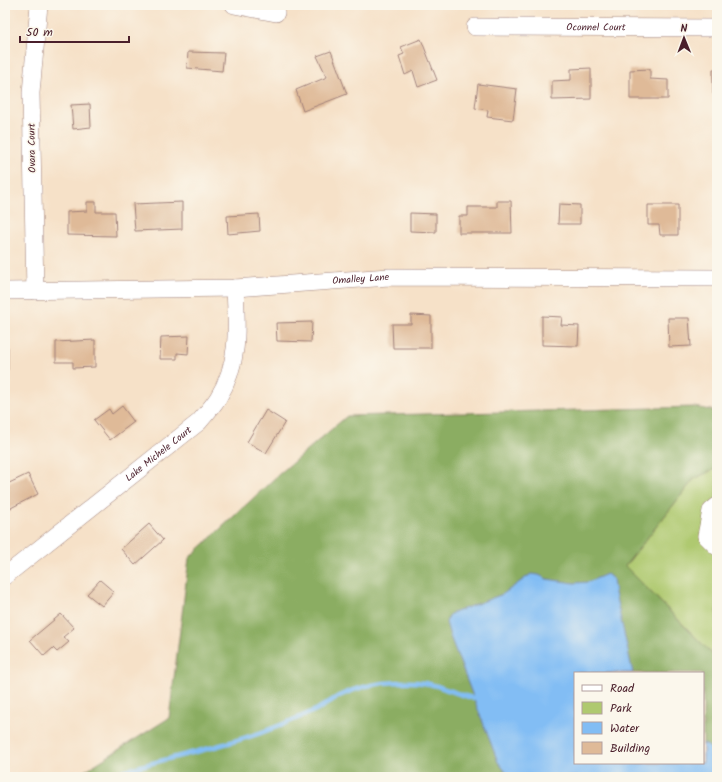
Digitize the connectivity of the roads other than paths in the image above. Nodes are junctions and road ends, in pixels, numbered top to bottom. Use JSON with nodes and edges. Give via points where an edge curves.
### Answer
{"nodes":[{"id":1,"x":39,"y":5,"type":"edge"},
{"id":2,"x":234,"y":5,"type":"edge"},
{"id":3,"x":276,"y":13,"type":"dead end"},
{"id":4,"x":475,"y":27,"type":"dead end"},
{"id":5,"x":717,"y":28,"type":"edge"},
{"id":6,"x":717,"y":278,"type":"edge"},
{"id":7,"x":235,"y":288,"type":"junction"},
{"id":8,"x":35,"y":291,"type":"junction"},
{"id":9,"x":5,"y":292,"type":"edge"},
{"id":10,"x":717,"y":506,"type":"edge"},
{"id":11,"x":717,"y":547,"type":"edge"},
{"id":12,"x":5,"y":576,"type":"edge"}],
"edges":[{"from":1,"to":8,"type":"street","name":"Ovara Court","via":[[31,93]]},
{"from":2,"to":3,"type":"street"},
{"from":4,"to":5,"type":"street","name":"Oconnel Court"},
{"from":6,"to":7,"type":"street","name":"Omalley Lane","via":[[389,277]]},
{"from":7,"to":8,"type":"street","name":"Omalley Lane"},
{"from":7,"to":12,"type":"street","name":"Lake Michele Court","via":[[237,337],[234,359],[217,399],[199,422]]},
{"from":8,"to":9,"type":"street","name":"Omalley Lane"},
{"from":10,"to":11,"type":"street","via":[[711,511],[706,536]]}]}
